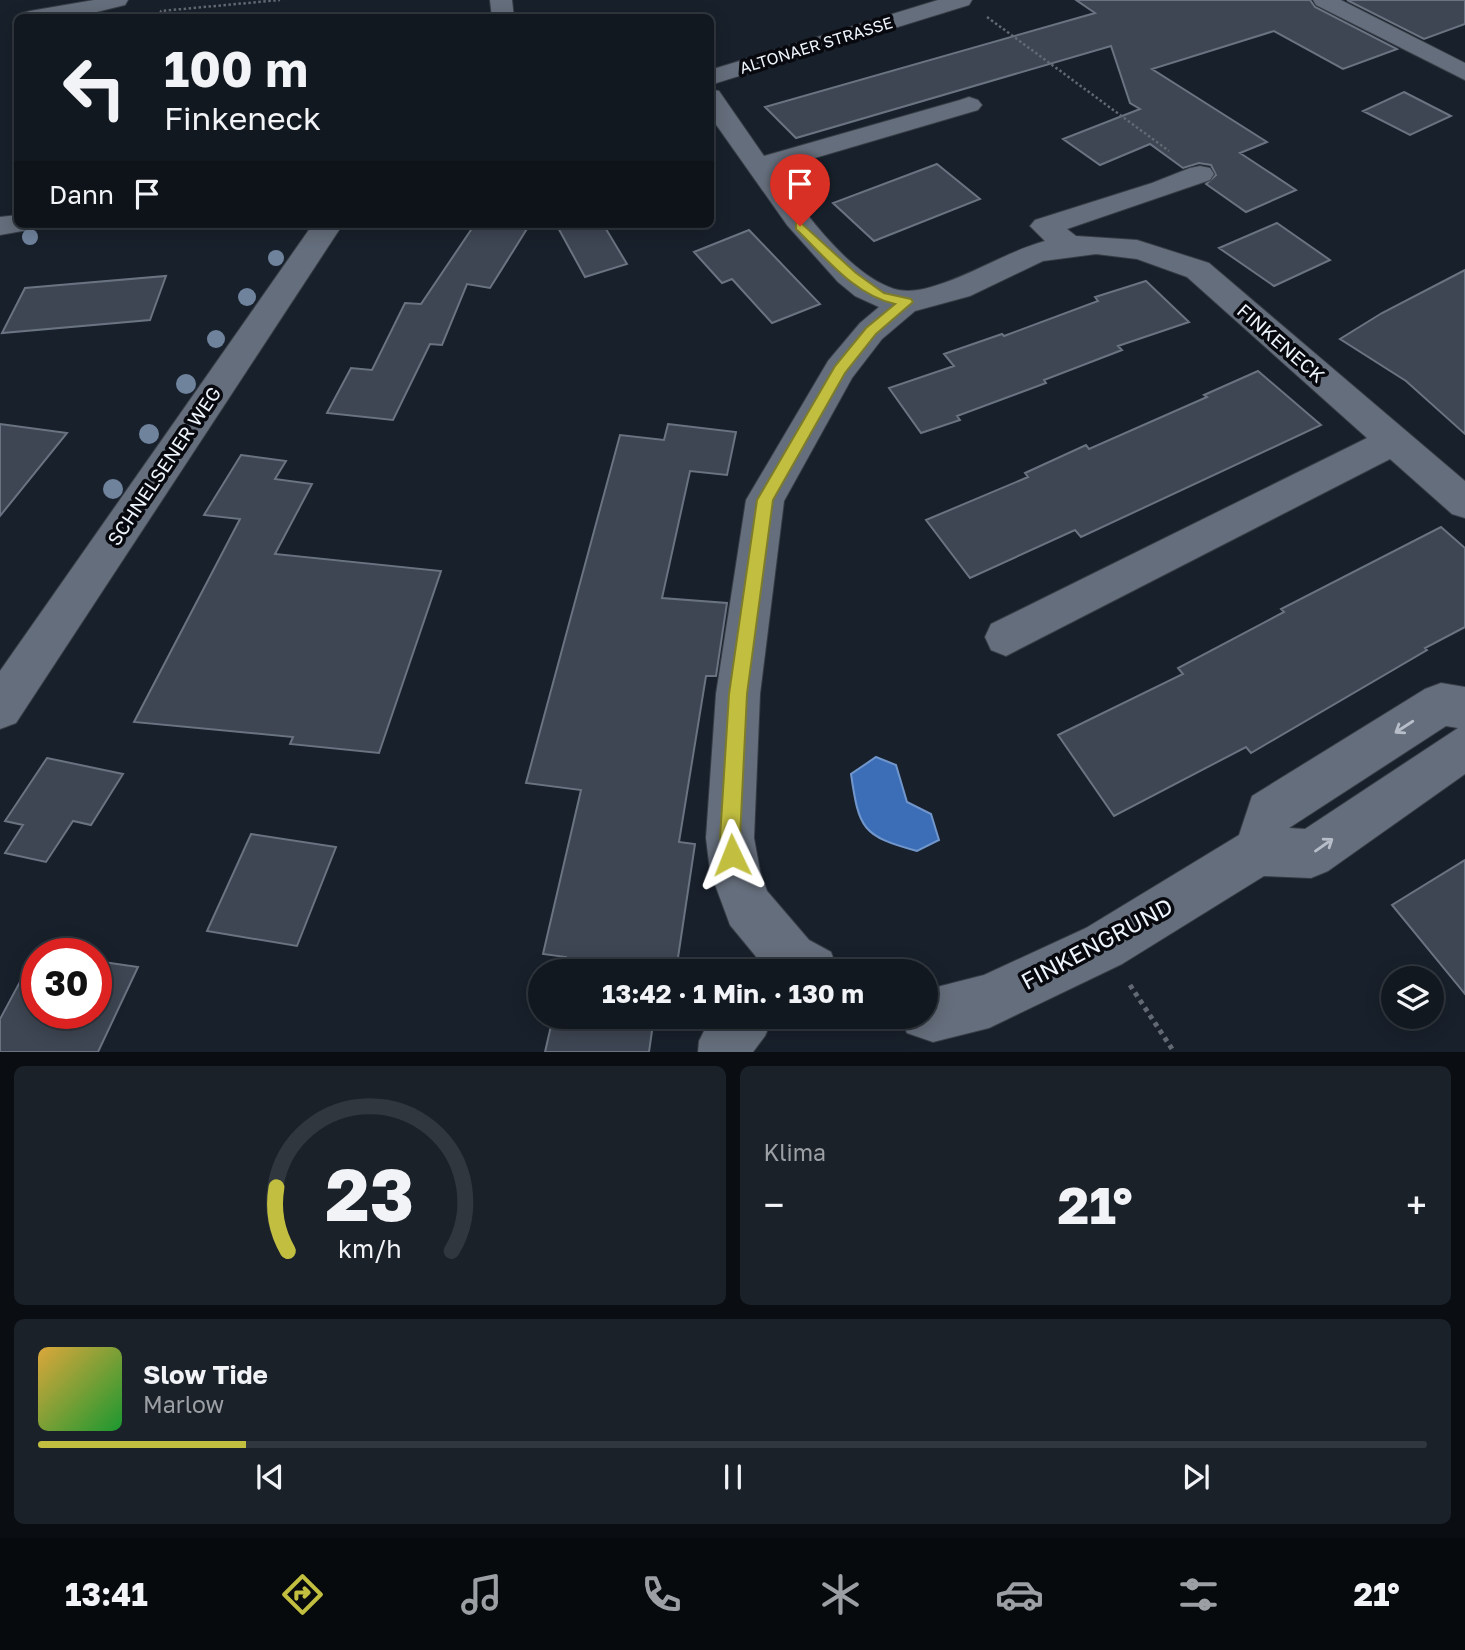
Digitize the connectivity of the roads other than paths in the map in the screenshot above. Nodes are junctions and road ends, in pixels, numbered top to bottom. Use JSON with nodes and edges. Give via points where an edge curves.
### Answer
{"nodes":[{"id":1,"x":117,"y":0,"type":"edge"},
{"id":2,"x":961,"y":0,"type":"edge"},
{"id":3,"x":1324,"y":0,"type":"edge"},
{"id":4,"x":46,"y":14,"type":"edge"},
{"id":5,"x":1461,"y":66,"type":"edge"},
{"id":6,"x":714,"y":77,"type":"edge"},
{"id":7,"x":714,"y":102,"type":"edge"},
{"id":8,"x":969,"y":105,"type":"dead end"},
{"id":9,"x":757,"y":166,"type":"junction"},
{"id":10,"x":1200,"y":174,"type":"road end"},
{"id":11,"x":325,"y":228,"type":"edge"},
{"id":12,"x":1068,"y":245,"type":"junction"},
{"id":13,"x":906,"y":302,"type":"junction"},
{"id":14,"x":1393,"y":441,"type":"junction"},
{"id":15,"x":1465,"y":503,"type":"edge"},
{"id":16,"x":1006,"y":637,"type":"dead end"},
{"id":17,"x":0,"y":708,"type":"edge"},
{"id":18,"x":1465,"y":708,"type":"edge"},
{"id":19,"x":1465,"y":747,"type":"edge"},
{"id":20,"x":1259,"y":851,"type":"junction"},
{"id":21,"x":788,"y":959,"type":"edge"},
{"id":22,"x":938,"y":1015,"type":"edge"},
{"id":23,"x":736,"y":1029,"type":"edge"},
{"id":24,"x":726,"y":1052,"type":"edge"}],
"edges":[{"from":1,"to":4,"type":"street"},
{"from":2,"to":6,"type":"street","name":"ALTONAER STRASSE"},
{"from":3,"to":5,"type":"street"},
{"from":7,"to":9,"type":"street"},
{"from":8,"to":9,"type":"street"},
{"from":9,"to":13,"type":"street","name":"FINKENECK","via":[[800,226],[852,276],[880,297]]},
{"from":10,"to":12,"type":"street","via":[[1045,226]]},
{"from":11,"to":17,"type":"street","name":"SCHNELSENER WEG"},
{"from":12,"to":13,"type":"street","name":"FINKENECK","via":[[1033,254],[951,292]]},
{"from":12,"to":14,"type":"street","name":"FINKENECK","via":[[1136,247],[1198,270]]},
{"from":13,"to":21,"type":"street","via":[[871,331],[840,370],[765,500],[738,694],[730,838],[748,907]]},
{"from":14,"to":15,"type":"street","name":"FINKENECK"},
{"from":14,"to":16,"type":"street"},
{"from":18,"to":20,"type":"street","one_way":true,"via":[[1441,704],[1269,813]]},
{"from":20,"to":19,"type":"street","one_way":true,"via":[[1311,854]]},
{"from":20,"to":22,"type":"street","name":"FINKENGRUND","via":[[1104,946],[989,1001]]},
{"from":23,"to":24,"type":"street","via":[[726,1041]]}]}
